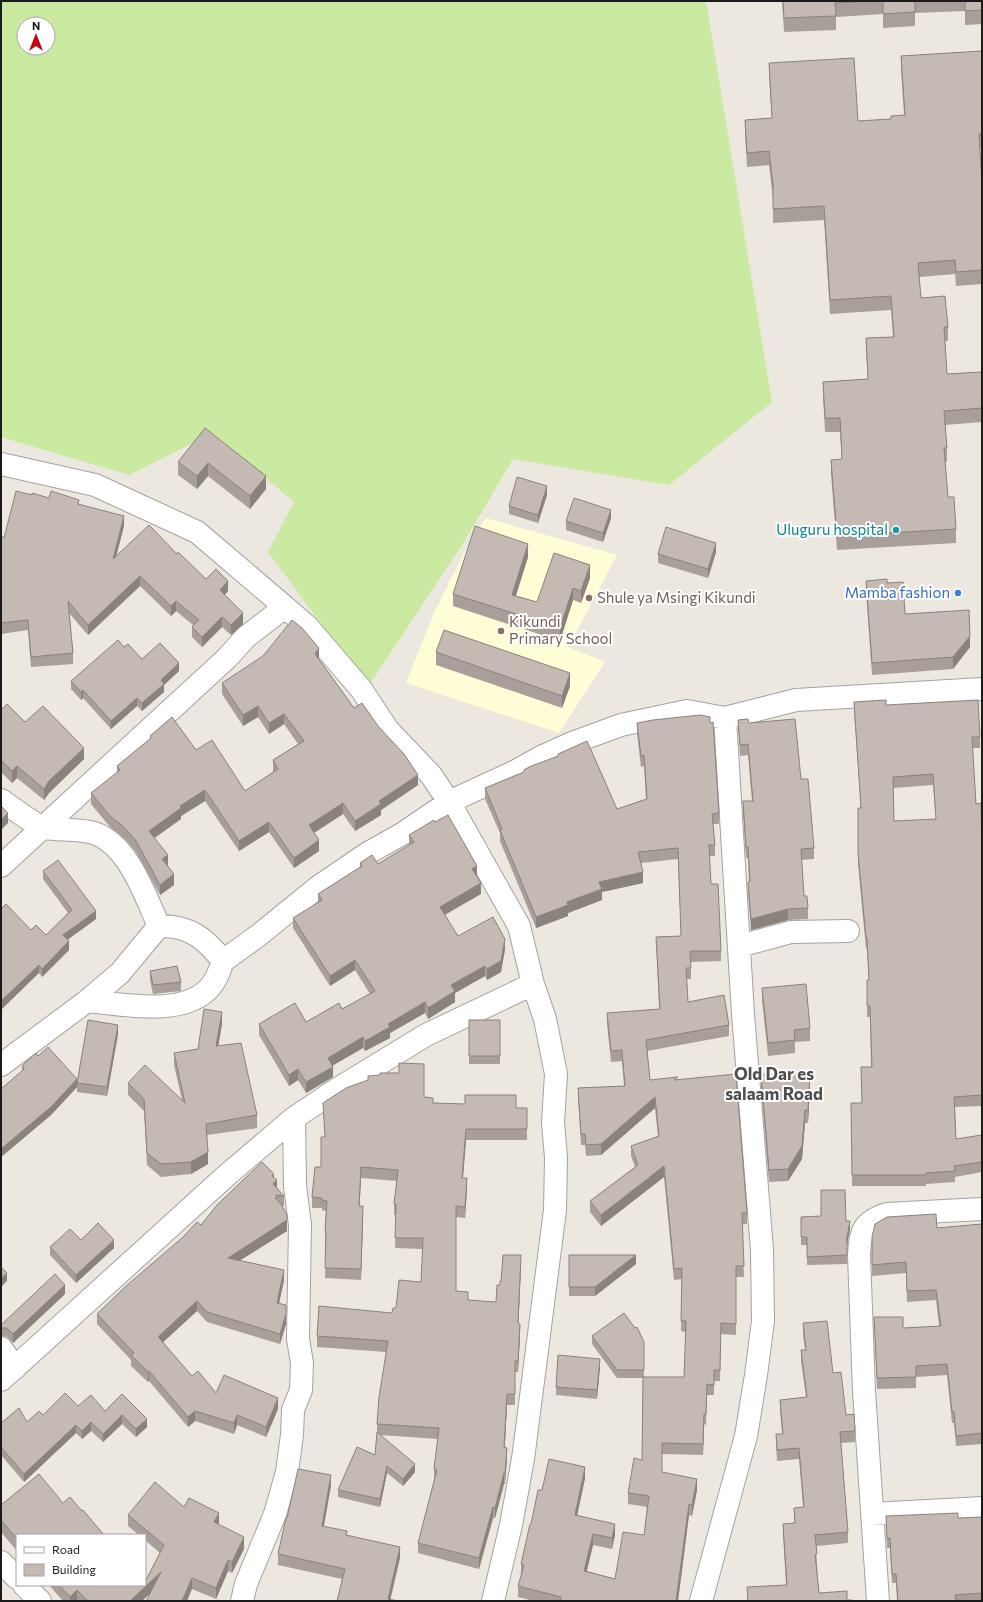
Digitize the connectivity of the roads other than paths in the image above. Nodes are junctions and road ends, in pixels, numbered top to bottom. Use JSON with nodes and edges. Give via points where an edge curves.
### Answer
{"nodes":[{"id":1,"x":1,"y":464,"type":"edge"},
{"id":2,"x":285,"y":607,"type":"junction"},
{"id":3,"x":982,"y":689,"type":"edge"},
{"id":4,"x":725,"y":718,"type":"junction"},
{"id":5,"x":1,"y":800,"type":"edge"},
{"id":6,"x":449,"y":802,"type":"junction"},
{"id":7,"x":43,"y":828,"type":"junction"},
{"id":8,"x":1,"y":866,"type":"edge"},
{"id":9,"x":159,"y":926,"type":"junction"},
{"id":10,"x":848,"y":931,"type":"dead end"},
{"id":11,"x":739,"y":946,"type":"junction"},
{"id":12,"x":223,"y":961,"type":"junction"},
{"id":13,"x":533,"y":984,"type":"junction"},
{"id":14,"x":86,"y":1001,"type":"junction"},
{"id":15,"x":1,"y":1065,"type":"edge"},
{"id":16,"x":294,"y":1118,"type":"junction"},
{"id":17,"x":982,"y":1209,"type":"edge"},
{"id":18,"x":1,"y":1348,"type":"edge"},
{"id":19,"x":8,"y":1374,"type":"edge"},
{"id":20,"x":982,"y":1508,"type":"edge"},
{"id":21,"x":872,"y":1514,"type":"junction"},
{"id":22,"x":1,"y":1562,"type":"edge"},
{"id":23,"x":16,"y":1577,"type":"edge"},
{"id":24,"x":25,"y":1586,"type":"edge"},
{"id":25,"x":40,"y":1601,"type":"edge"},
{"id":26,"x":242,"y":1601,"type":"edge"},
{"id":27,"x":494,"y":1601,"type":"edge"},
{"id":28,"x":701,"y":1601,"type":"edge"},
{"id":29,"x":878,"y":1601,"type":"edge"}],
"edges":[{"from":1,"to":2,"type":"street","via":[[95,485],[197,532]]},
{"from":2,"to":6,"type":"street","via":[[307,626],[361,689],[388,730],[431,775]]},
{"from":2,"to":7,"type":"street","via":[[246,638]]},
{"from":3,"to":4,"type":"street","via":[[796,700]]},
{"from":4,"to":6,"type":"street","via":[[687,711],[621,725],[572,743]]},
{"from":4,"to":11,"type":"street"},
{"from":5,"to":7,"type":"street"},
{"from":6,"to":12,"type":"street","via":[[318,887],[265,931]]},
{"from":6,"to":13,"type":"street","via":[[519,926]]},
{"from":7,"to":8,"type":"street"},
{"from":7,"to":9,"type":"street","via":[[94,833],[110,842],[128,862]]},
{"from":9,"to":12,"type":"street","via":[[173,927],[198,936],[210,945]]},
{"from":9,"to":14,"type":"street","via":[[120,973]]},
{"from":10,"to":11,"type":"street","via":[[791,932]]},
{"from":11,"to":28,"type":"street","via":[[762,1250],[763,1321],[746,1436]]},
{"from":12,"to":14,"type":"street","via":[[211,986],[184,1002],[165,1006],[142,1006]]},
{"from":13,"to":16,"type":"street","via":[[426,1035]]},
{"from":13,"to":27,"type":"street","via":[[545,1019],[556,1074],[553,1122],[556,1158],[555,1210],[523,1460]]},
{"from":14,"to":15,"type":"street"},
{"from":16,"to":19,"type":"street","via":[[227,1175]]},
{"from":16,"to":26,"type":"street","via":[[295,1186],[300,1225],[298,1339],[302,1363],[301,1390],[293,1410],[287,1472],[275,1514],[246,1584]]},
{"from":17,"to":21,"type":"street","via":[[887,1214],[869,1223],[861,1234],[859,1255],[864,1391]]},
{"from":18,"to":19,"type":"street"},
{"from":20,"to":21,"type":"street"},
{"from":21,"to":29,"type":"street"},
{"from":22,"to":23,"type":"street"},
{"from":24,"to":25,"type":"street"}]}
